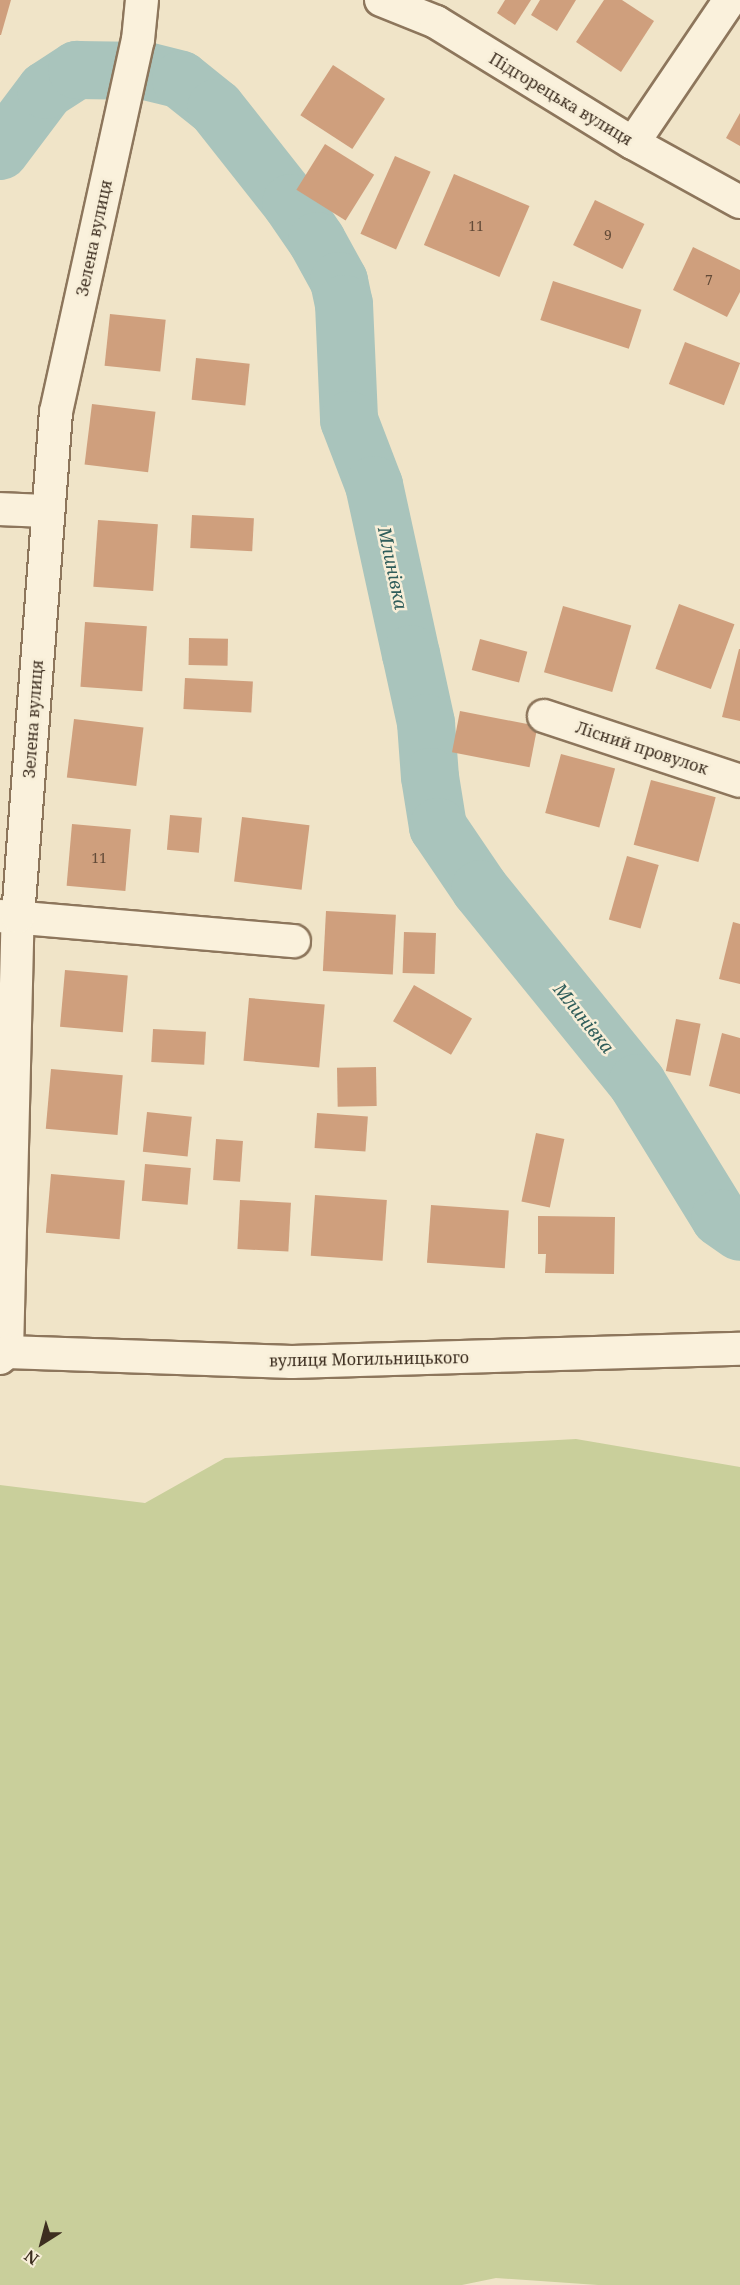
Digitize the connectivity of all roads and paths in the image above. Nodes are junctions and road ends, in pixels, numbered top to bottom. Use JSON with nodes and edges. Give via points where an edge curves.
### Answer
{"nodes":[{"id":1,"x":142,"y":0,"type":"edge"},
{"id":2,"x":381,"y":0,"type":"edge"},
{"id":3,"x":730,"y":0,"type":"edge"},
{"id":4,"x":633,"y":143,"type":"junction"},
{"id":5,"x":740,"y":202,"type":"edge"},
{"id":6,"x":0,"y":509,"type":"edge"},
{"id":7,"x":48,"y":511,"type":"junction"},
{"id":8,"x":544,"y":716,"type":"dead end"},
{"id":9,"x":740,"y":781,"type":"edge"},
{"id":10,"x":9,"y":916,"type":"edge"},
{"id":11,"x":294,"y":941,"type":"dead end"},
{"id":12,"x":740,"y":1349,"type":"edge"},
{"id":13,"x":4,"y":1355,"type":"edge"}],
"edges":[{"from":1,"to":7,"type":"street","name":"Зелена вулиця","via":[[138,40],[56,412]]},
{"from":2,"to":4,"type":"street","name":"Підгорецька вулиця","via":[[436,22]]},
{"from":3,"to":4,"type":"street"},
{"from":4,"to":5,"type":"street","name":"Підгорецька вулиця"},
{"from":6,"to":7,"type":"street"},
{"from":7,"to":10,"type":"street","name":"Зелена вулиця"},
{"from":8,"to":9,"type":"street","name":"Лісний провулок"},
{"from":10,"to":11,"type":"street"},
{"from":10,"to":13,"type":"street","name":"Зелена вулиця"},
{"from":12,"to":13,"type":"street","name":"вулиця Могильницького","via":[[291,1362]]}]}
